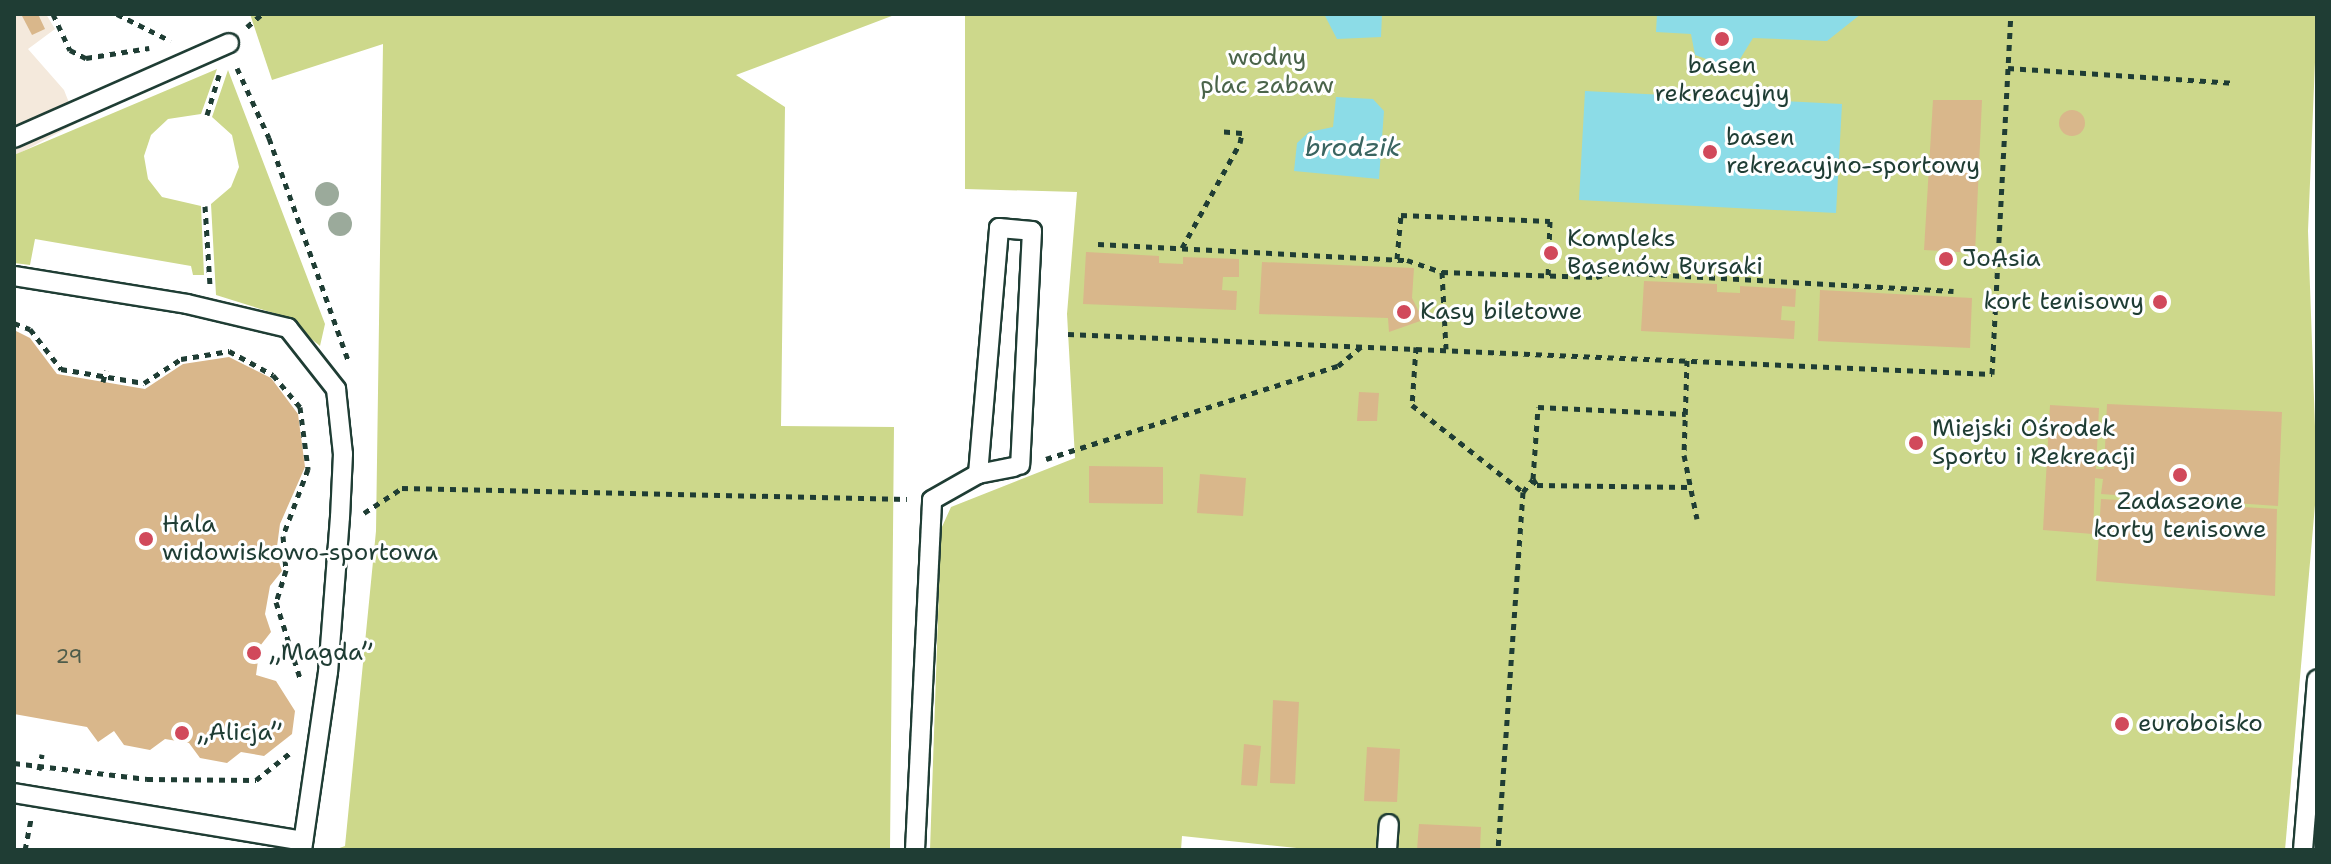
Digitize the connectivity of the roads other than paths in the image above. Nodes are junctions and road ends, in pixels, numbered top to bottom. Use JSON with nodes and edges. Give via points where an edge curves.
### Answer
{"nodes":[{"id":1,"x":229,"y":43,"type":"dead end"},
{"id":2,"x":14,"y":138,"type":"edge"},
{"id":3,"x":14,"y":276,"type":"edge"},
{"id":4,"x":978,"y":474,"type":"junction"},
{"id":5,"x":2317,"y":680,"type":"edge"},
{"id":6,"x":14,"y":793,"type":"edge"},
{"id":7,"x":1389,"y":824,"type":"dead end"},
{"id":8,"x":303,"y":846,"type":"edge"},
{"id":9,"x":915,"y":850,"type":"edge"},
{"id":10,"x":1387,"y":850,"type":"edge"},
{"id":11,"x":2303,"y":850,"type":"edge"}],
"edges":[{"from":1,"to":2,"type":"lane"},
{"from":3,"to":8,"type":"lane","via":[[211,309],[288,328],[336,389],[343,454],[340,517],[328,672]]},
{"from":4,"to":4,"type":"lane","via":[[1017,466],[1032,231],[999,228]]},
{"from":4,"to":9,"type":"lane","via":[[932,500]]},
{"from":5,"to":11,"type":"lane"},
{"from":6,"to":8,"type":"lane"},
{"from":7,"to":10,"type":"lane"}]}
